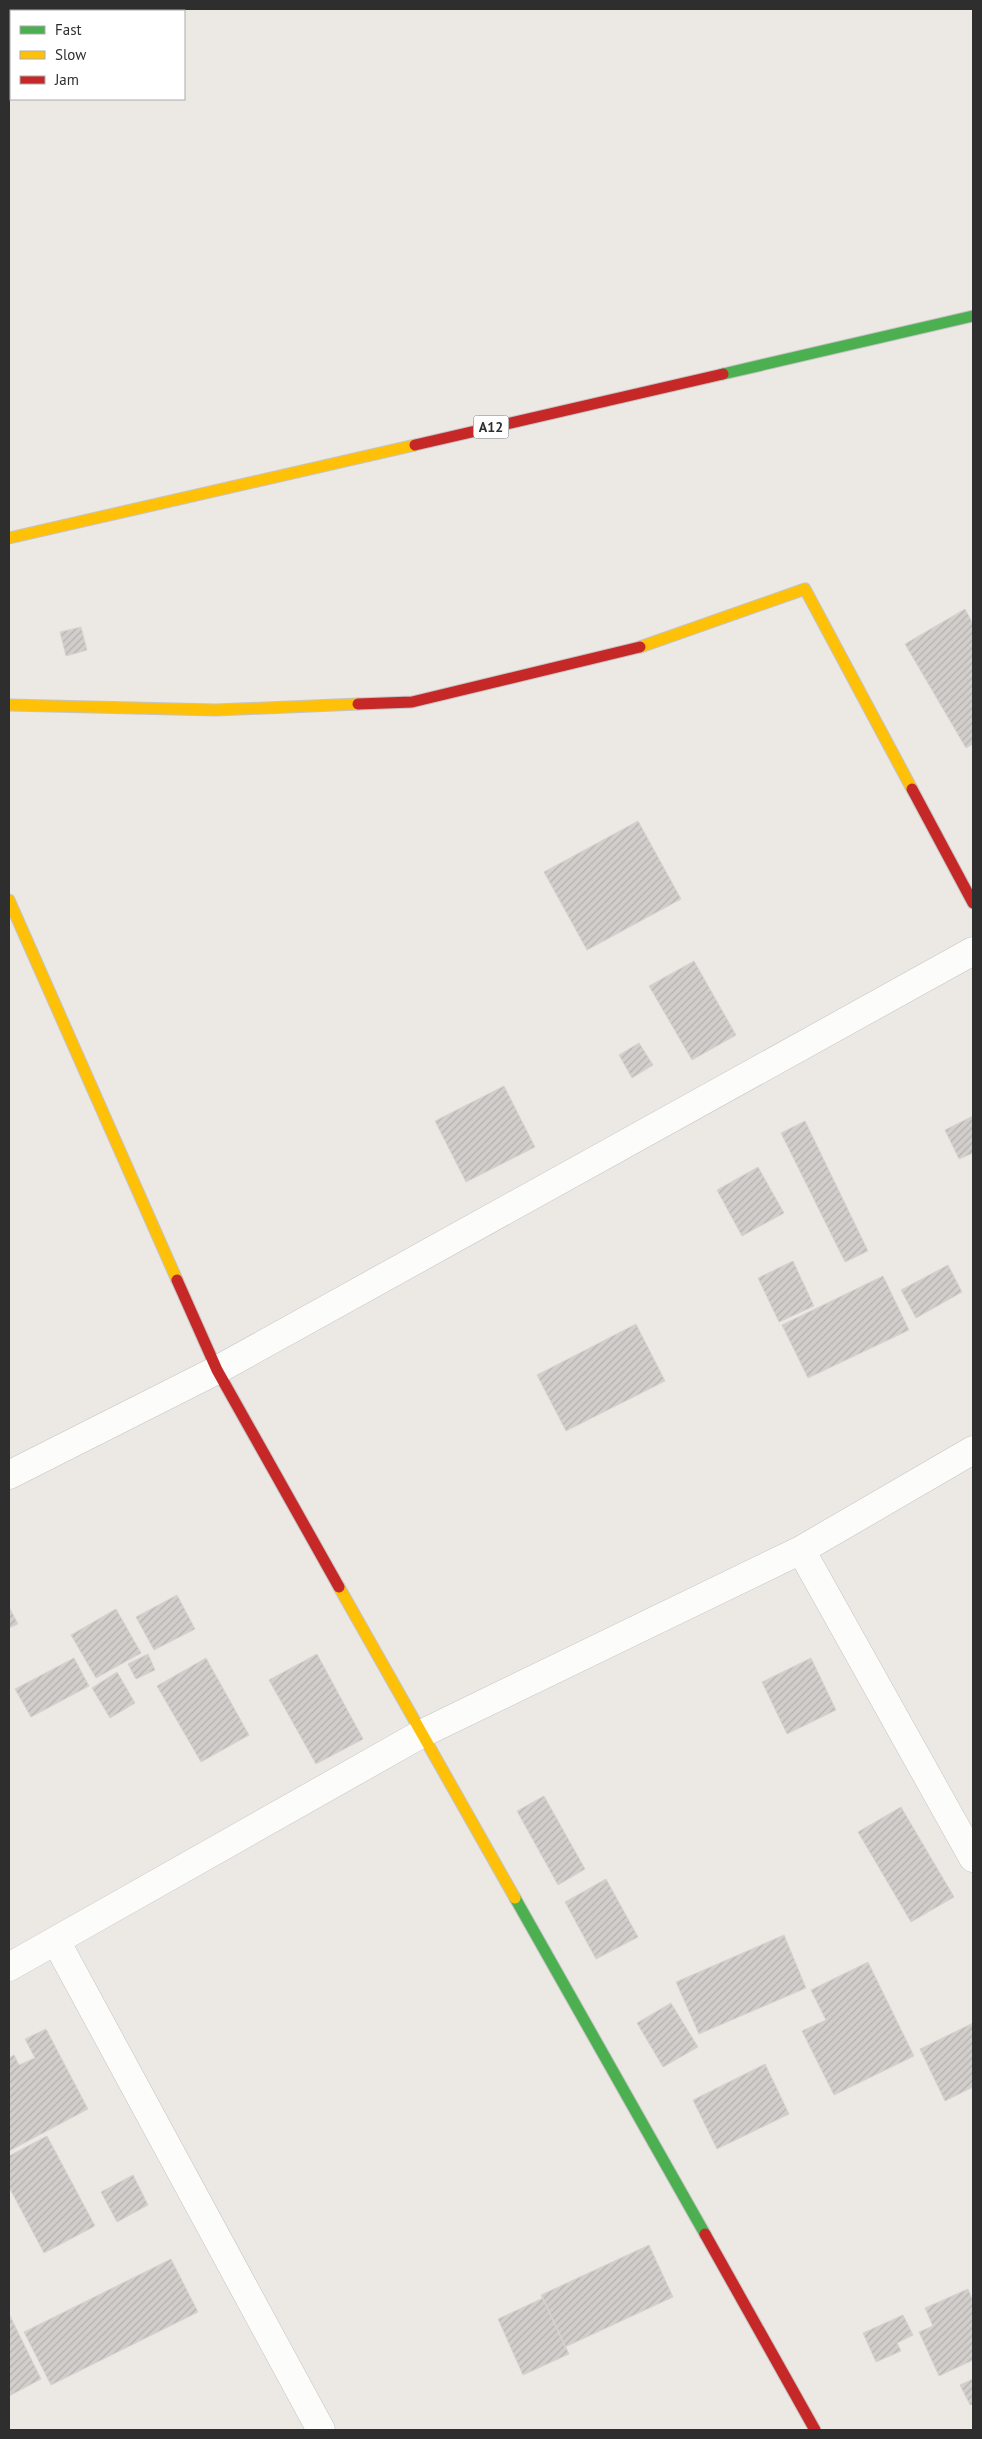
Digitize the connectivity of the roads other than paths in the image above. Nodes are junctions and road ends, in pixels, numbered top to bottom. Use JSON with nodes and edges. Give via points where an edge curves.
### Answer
{"nodes":[{"id":1,"x":973,"y":316,"type":"edge"},
{"id":2,"x":9,"y":538,"type":"edge"},
{"id":3,"x":9,"y":705,"type":"edge"},
{"id":4,"x":9,"y":900,"type":"edge"},
{"id":5,"x":973,"y":903,"type":"edge"},
{"id":6,"x":973,"y":951,"type":"edge"},
{"id":7,"x":216,"y":1370,"type":"junction"},
{"id":8,"x":973,"y":1450,"type":"edge"},
{"id":9,"x":9,"y":1475,"type":"edge"},
{"id":10,"x":801,"y":1550,"type":"junction"},
{"id":11,"x":422,"y":1734,"type":"junction"},
{"id":12,"x":973,"y":1858,"type":"edge"},
{"id":13,"x":56,"y":1941,"type":"junction"},
{"id":14,"x":9,"y":1966,"type":"edge"},
{"id":15,"x":321,"y":2430,"type":"edge"},
{"id":16,"x":815,"y":2430,"type":"edge"}],
"edges":[{"from":1,"to":2,"type":"street","number":"A12"},
{"from":3,"to":5,"type":"street","via":[[216,710],[412,702],[631,650],[805,589]]},
{"from":4,"to":7,"type":"street"},
{"from":6,"to":7,"type":"street"},
{"from":7,"to":9,"type":"street"},
{"from":7,"to":11,"type":"street"},
{"from":8,"to":10,"type":"street"},
{"from":10,"to":11,"type":"street"},
{"from":10,"to":12,"type":"street"},
{"from":11,"to":13,"type":"street"},
{"from":11,"to":16,"type":"street"},
{"from":13,"to":14,"type":"street"},
{"from":13,"to":15,"type":"street"}]}
